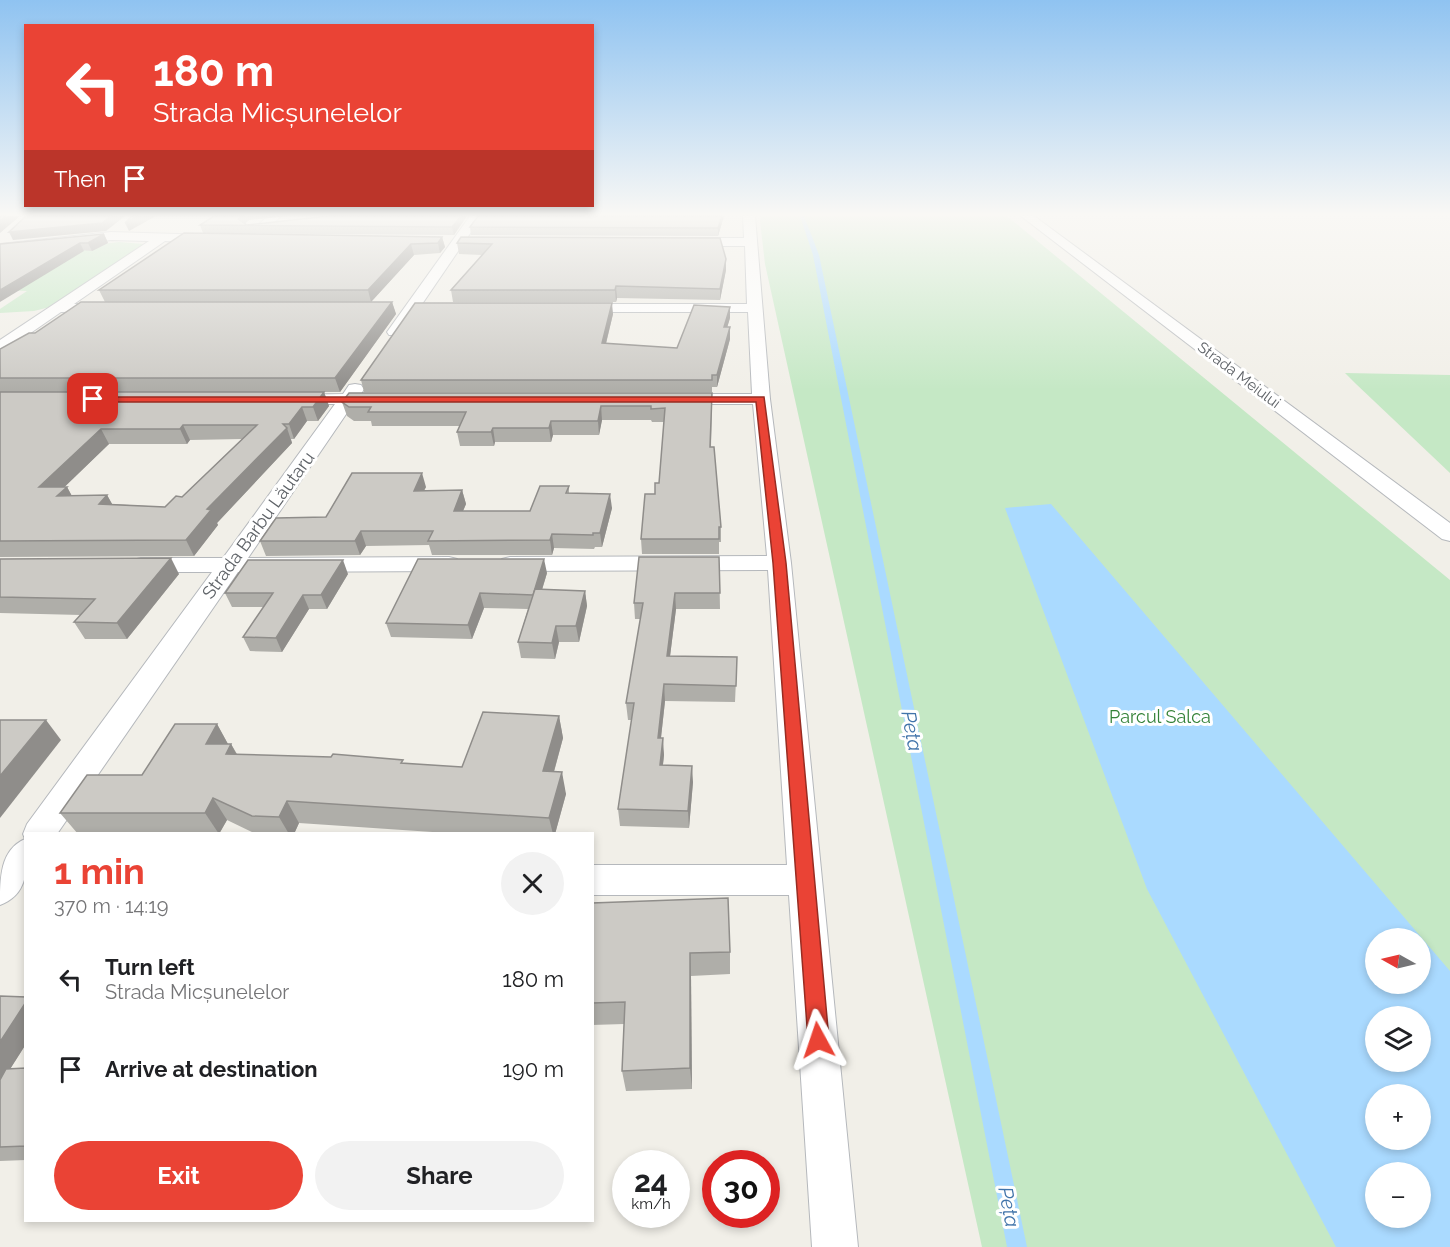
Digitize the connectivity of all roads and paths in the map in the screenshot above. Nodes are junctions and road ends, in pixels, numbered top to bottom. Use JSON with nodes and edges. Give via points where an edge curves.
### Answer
{"nodes":[{"id":1,"x":109,"y":274,"type":"edge"},
{"id":2,"x":436,"y":274,"type":"edge"},
{"id":3,"x":752,"y":274,"type":"edge"},
{"id":4,"x":1104,"y":274,"type":"edge"},
{"id":5,"x":59,"y":308,"type":"junction"},
{"id":6,"x":118,"y":308,"type":"edge"},
{"id":7,"x":389,"y":308,"type":"edge"},
{"id":8,"x":413,"y":308,"type":"junction"},
{"id":9,"x":436,"y":308,"type":"edge"},
{"id":10,"x":566,"y":308,"type":"edge"},
{"id":11,"x":754,"y":308,"type":"junction"},
{"id":12,"x":12,"y":323,"type":"dead end"},
{"id":13,"x":35,"y":323,"type":"junction"},
{"id":14,"x":0,"y":335,"type":"edge"},
{"id":15,"x":0,"y":347,"type":"edge"},
{"id":16,"x":380,"y":353,"type":"edge"},
{"id":17,"x":367,"y":372,"type":"edge"},
{"id":18,"x":276,"y":399,"type":"edge"},
{"id":19,"x":348,"y":399,"type":"junction"},
{"id":20,"x":395,"y":399,"type":"edge"},
{"id":21,"x":655,"y":399,"type":"edge"},
{"id":22,"x":761,"y":399,"type":"junction"},
{"id":23,"x":1450,"y":534,"type":"edge"},
{"id":24,"x":779,"y":563,"type":"junction"},
{"id":25,"x":469,"y":564,"type":"edge"},
{"id":26,"x":492,"y":564,"type":"edge"},
{"id":27,"x":230,"y":565,"type":"junction"},
{"id":28,"x":115,"y":566,"type":"edge"},
{"id":29,"x":40,"y":832,"type":"edge"},
{"id":30,"x":594,"y":880,"type":"edge"},
{"id":31,"x":805,"y":880,"type":"junction"},
{"id":32,"x":835,"y":1247,"type":"edge"}],
"edges":[{"from":1,"to":5,"type":"street"},
{"from":2,"to":8,"type":"street"},
{"from":3,"to":11,"type":"street"},
{"from":4,"to":23,"type":"street","name":"Strada Meiului"},
{"from":5,"to":6,"type":"street"},
{"from":5,"to":13,"type":"street"},
{"from":7,"to":8,"type":"street"},
{"from":8,"to":9,"type":"street"},
{"from":8,"to":16,"type":"street"},
{"from":10,"to":11,"type":"street"},
{"from":11,"to":22,"type":"street"},
{"from":12,"to":13,"type":"street"},
{"from":13,"to":14,"type":"street"},
{"from":13,"to":15,"type":"street"},
{"from":17,"to":19,"type":"street","name":"Strada Barbu Lăutaru"},
{"from":18,"to":19,"type":"street"},
{"from":19,"to":20,"type":"street"},
{"from":19,"to":27,"type":"street","name":"Strada Barbu Lăutaru"},
{"from":21,"to":22,"type":"street"},
{"from":22,"to":24,"type":"street"},
{"from":24,"to":26,"type":"street"},
{"from":24,"to":31,"type":"street"},
{"from":25,"to":27,"type":"street"},
{"from":27,"to":28,"type":"street"},
{"from":27,"to":29,"type":"street","name":"Strada Barbu Lăutaru"},
{"from":30,"to":31,"type":"street"},
{"from":31,"to":32,"type":"street"}]}
